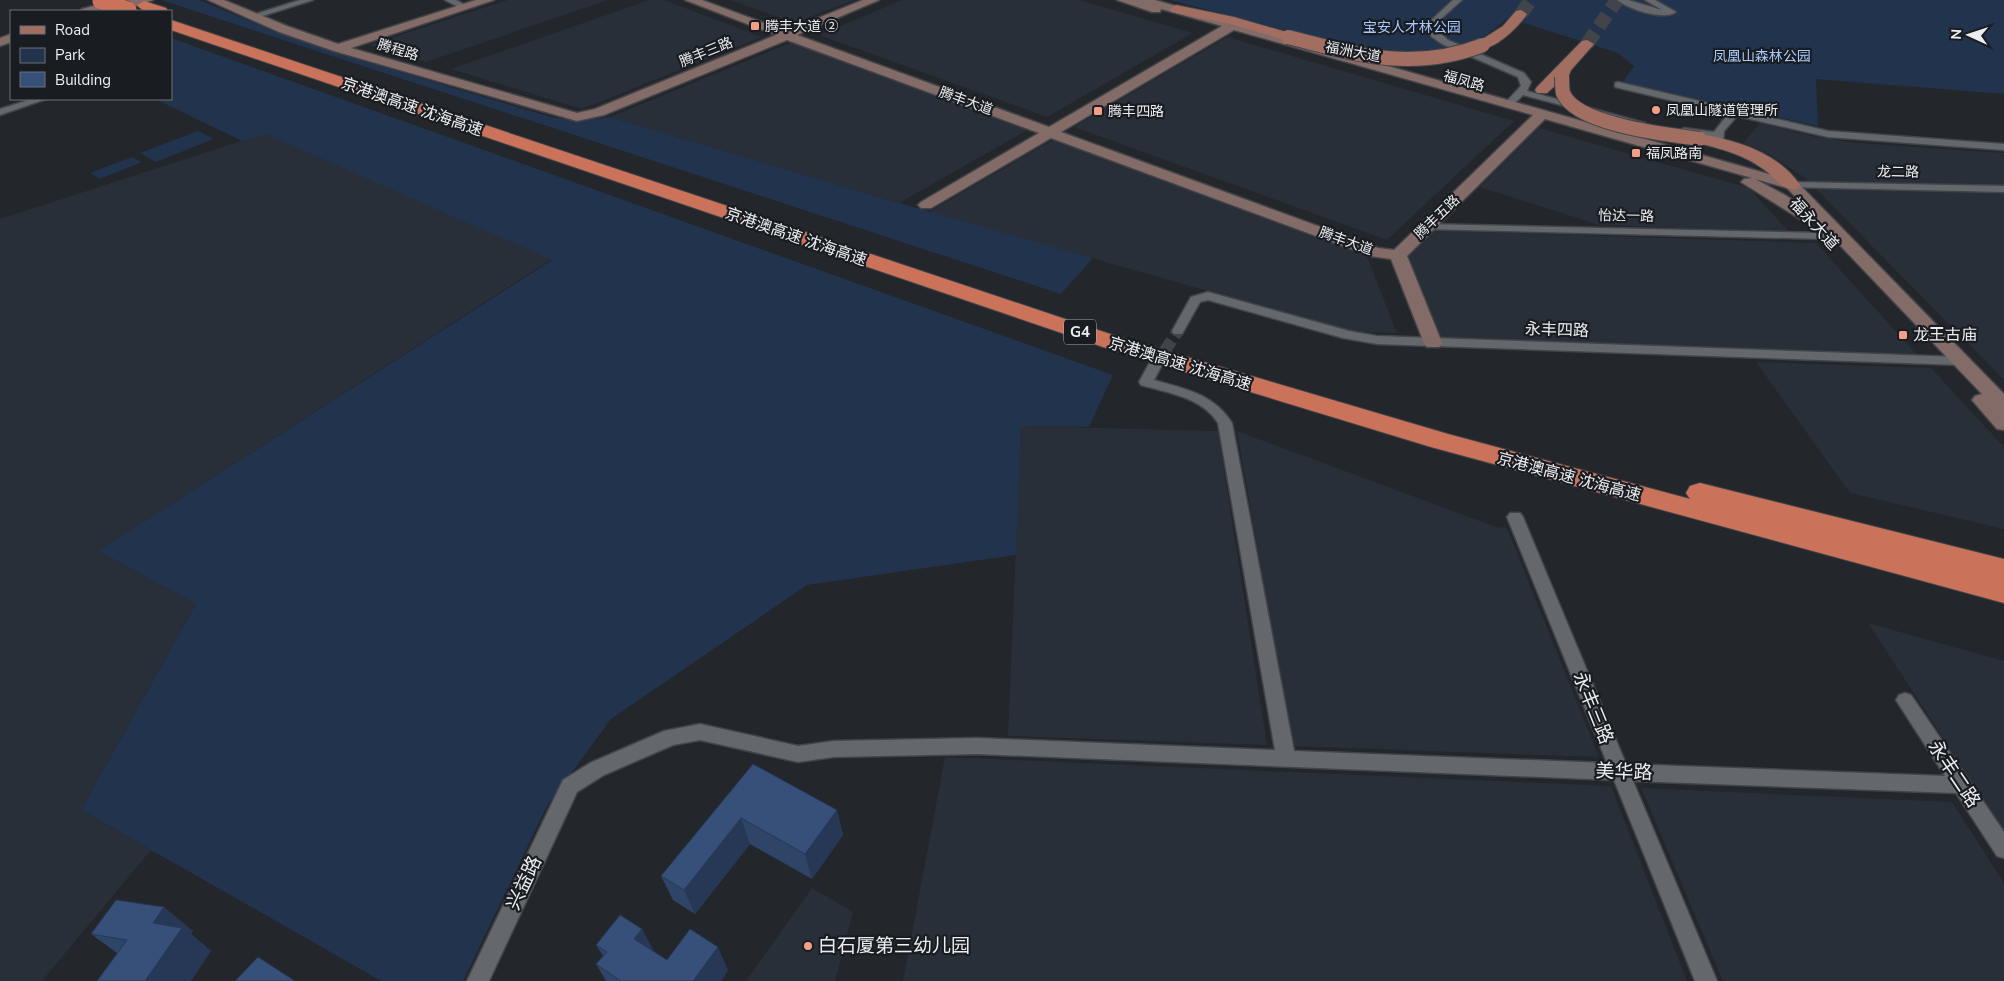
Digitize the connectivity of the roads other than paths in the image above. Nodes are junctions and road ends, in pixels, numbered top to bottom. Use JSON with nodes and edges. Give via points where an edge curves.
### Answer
{"nodes":[{"id":1,"x":214,"y":0,"type":"edge"},
{"id":2,"x":309,"y":0,"type":"edge"},
{"id":3,"x":449,"y":0,"type":"edge"},
{"id":4,"x":488,"y":0,"type":"edge"},
{"id":5,"x":691,"y":0,"type":"edge"},
{"id":6,"x":711,"y":0,"type":"edge"},
{"id":7,"x":874,"y":0,"type":"edge"},
{"id":8,"x":1123,"y":0,"type":"edge"},
{"id":9,"x":1142,"y":0,"type":"edge"},
{"id":10,"x":1458,"y":0,"type":"edge"},
{"id":11,"x":1621,"y":0,"type":"edge"},
{"id":12,"x":1649,"y":0,"type":"edge"},
{"id":13,"x":101,"y":4,"type":"edge"},
{"id":14,"x":134,"y":4,"type":"edge"},
{"id":15,"x":465,"y":7,"type":"junction"},
{"id":16,"x":1176,"y":9,"type":"junction"},
{"id":17,"x":93,"y":10,"type":"edge"},
{"id":18,"x":157,"y":10,"type":"edge"},
{"id":19,"x":172,"y":14,"type":"edge"},
{"id":20,"x":1521,"y":14,"type":"tunnel mouth"},
{"id":21,"x":253,"y":16,"type":"junction"},
{"id":22,"x":172,"y":25,"type":"edge"},
{"id":23,"x":1229,"y":27,"type":"junction"},
{"id":24,"x":792,"y":33,"type":"junction"},
{"id":25,"x":1587,"y":44,"type":"tunnel mouth"},
{"id":26,"x":338,"y":48,"type":"junction"},
{"id":27,"x":1563,"y":73,"type":"junction"},
{"id":28,"x":1618,"y":86,"type":"dead end"},
{"id":29,"x":1542,"y":90,"type":"dead end"},
{"id":30,"x":1520,"y":92,"type":"junction"},
{"id":31,"x":37,"y":100,"type":"edge"},
{"id":32,"x":1509,"y":104,"type":"junction"},
{"id":33,"x":0,"y":112,"type":"edge"},
{"id":34,"x":1734,"y":113,"type":"junction"},
{"id":35,"x":577,"y":116,"type":"joint"},
{"id":36,"x":1540,"y":116,"type":"junction"},
{"id":37,"x":1055,"y":130,"type":"junction"},
{"id":38,"x":1718,"y":139,"type":"junction"},
{"id":39,"x":2004,"y":148,"type":"edge"},
{"id":40,"x":1720,"y":171,"type":"junction"},
{"id":41,"x":1790,"y":188,"type":"junction"},
{"id":42,"x":2004,"y":189,"type":"edge"},
{"id":43,"x":2004,"y":194,"type":"edge"},
{"id":44,"x":926,"y":205,"type":"dead end"},
{"id":45,"x":1806,"y":216,"type":"junction"},
{"id":46,"x":1427,"y":227,"type":"junction"},
{"id":47,"x":1825,"y":236,"type":"junction"},
{"id":48,"x":1398,"y":255,"type":"junction"},
{"id":49,"x":1178,"y":331,"type":"tunnel mouth"},
{"id":50,"x":1433,"y":343,"type":"junction"},
{"id":51,"x":1952,"y":361,"type":"junction"},
{"id":52,"x":1156,"y":365,"type":"tunnel mouth"},
{"id":53,"x":2004,"y":406,"type":"edge"},
{"id":54,"x":2004,"y":424,"type":"edge"},
{"id":55,"x":1515,"y":517,"type":"dead end"},
{"id":56,"x":2004,"y":570,"type":"edge"},
{"id":57,"x":2004,"y":592,"type":"edge"},
{"id":58,"x":1905,"y":700,"type":"dead end"},
{"id":59,"x":1286,"y":759,"type":"junction"},
{"id":60,"x":1620,"y":772,"type":"junction"},
{"id":61,"x":1962,"y":785,"type":"junction"},
{"id":62,"x":570,"y":786,"type":"joint"},
{"id":63,"x":2004,"y":849,"type":"edge"},
{"id":64,"x":478,"y":981,"type":"edge"},
{"id":65,"x":1706,"y":981,"type":"edge"}],
"edges":[{"from":1,"to":21,"type":"street","name":"腾程路"},
{"from":2,"to":21,"type":"street"},
{"from":3,"to":15,"type":"street"},
{"from":4,"to":15,"type":"street"},
{"from":5,"to":24,"type":"street","name":"腾丰大道"},
{"from":6,"to":24,"type":"street","name":"腾丰大道"},
{"from":7,"to":24,"type":"street","name":"腾丰三路"},
{"from":8,"to":23,"type":"street","name":"福凤路"},
{"from":9,"to":16,"type":"street","name":"福凤路"},
{"from":10,"to":30,"type":"street","via":[[1430,26],[1432,32],[1448,44],[1518,73],[1526,82],[1526,87]]},
{"from":11,"to":12,"type":"street","via":[[1663,14],[1672,12]]},
{"from":13,"to":14,"type":"highway","bridge":true},
{"from":13,"to":14,"type":"street"},
{"from":14,"to":17,"type":"street"},
{"from":14,"to":18,"type":"highway"},
{"from":15,"to":26,"type":"street"},
{"from":16,"to":20,"type":"main road","name":"福洲大道","bridge":true,"via":[[1224,18],[1351,53],[1399,59],[1461,54],[1508,29]]},
{"from":16,"to":23,"type":"street","name":"福凤路"},
{"from":19,"to":56,"type":"highway","name":"京港澳高速 沈海高速","number":"G4","via":[[1141,336],[1635,476]]},
{"from":21,"to":26,"type":"street","name":"腾程路"},
{"from":22,"to":57,"type":"highway","name":"京港澳高速 沈海高速","number":"G4","via":[[1110,342],[1440,441]]},
{"from":23,"to":32,"type":"street","name":"福凤路"},
{"from":23,"to":36,"type":"street","name":"福凤路"},
{"from":23,"to":37,"type":"street"},
{"from":24,"to":35,"type":"street","name":"腾丰三路","via":[[600,112]]},
{"from":24,"to":37,"type":"street","name":"腾丰大道"},
{"from":25,"to":27,"type":"main road"},
{"from":26,"to":35,"type":"street","name":"腾程路","via":[[558,114]]},
{"from":27,"to":29,"type":"main road"},
{"from":27,"to":38,"type":"main road","bridge":true,"via":[[1562,94],[1569,103],[1589,115],[1624,127]]},
{"from":28,"to":34,"type":"street"},
{"from":30,"to":32,"type":"street"},
{"from":30,"to":38,"type":"street","via":[[1652,126]]},
{"from":31,"to":33,"type":"street"},
{"from":32,"to":36,"type":"street","name":"福凤路"},
{"from":34,"to":38,"type":"street"},
{"from":34,"to":39,"type":"street","via":[[1840,136]]},
{"from":36,"to":40,"type":"street","name":"福凤路"},
{"from":36,"to":41,"type":"street","name":"福凤路"},
{"from":36,"to":46,"type":"street","name":"腾丰五路"},
{"from":37,"to":44,"type":"street"},
{"from":37,"to":48,"type":"street","name":"腾丰大道","via":[[1376,253]]},
{"from":38,"to":41,"type":"main road","via":[[1749,152],[1778,171]]},
{"from":40,"to":41,"type":"street","name":"福凤路"},
{"from":40,"to":45,"type":"street","via":[[1764,189]]},
{"from":41,"to":42,"type":"street","name":"龙二路"},
{"from":41,"to":43,"type":"street","name":"龙二路"},
{"from":41,"to":45,"type":"street","name":"福永大道"},
{"from":41,"to":51,"type":"street","name":"福永大道"},
{"from":45,"to":47,"type":"street","name":"福永大道"},
{"from":46,"to":47,"type":"street","name":"怡达一路"},
{"from":46,"to":48,"type":"street","name":"腾丰五路"},
{"from":47,"to":51,"type":"street","name":"福永大道"},
{"from":48,"to":50,"type":"street"},
{"from":49,"to":50,"type":"street","name":"永丰四路","via":[[1195,300],[1208,296],[1348,335]]},
{"from":50,"to":51,"type":"street","name":"永丰四路"},
{"from":51,"to":53,"type":"street","name":"福永大道"},
{"from":51,"to":54,"type":"street","name":"福永大道"},
{"from":52,"to":59,"type":"street","via":[[1146,382],[1215,407],[1225,423]]},
{"from":55,"to":60,"type":"street","name":"永丰三路"},
{"from":58,"to":61,"type":"street","name":"永丰二路"},
{"from":59,"to":60,"type":"street","name":"美华路"},
{"from":59,"to":62,"type":"street","name":"美华路","via":[[977,746],[834,749],[798,754],[700,732],[671,737],[597,769]]},
{"from":60,"to":61,"type":"street","name":"美华路"},
{"from":60,"to":65,"type":"street","name":"永丰三路"},
{"from":61,"to":63,"type":"street","name":"永丰二路"},
{"from":62,"to":64,"type":"street","name":"兴益路"}]}
